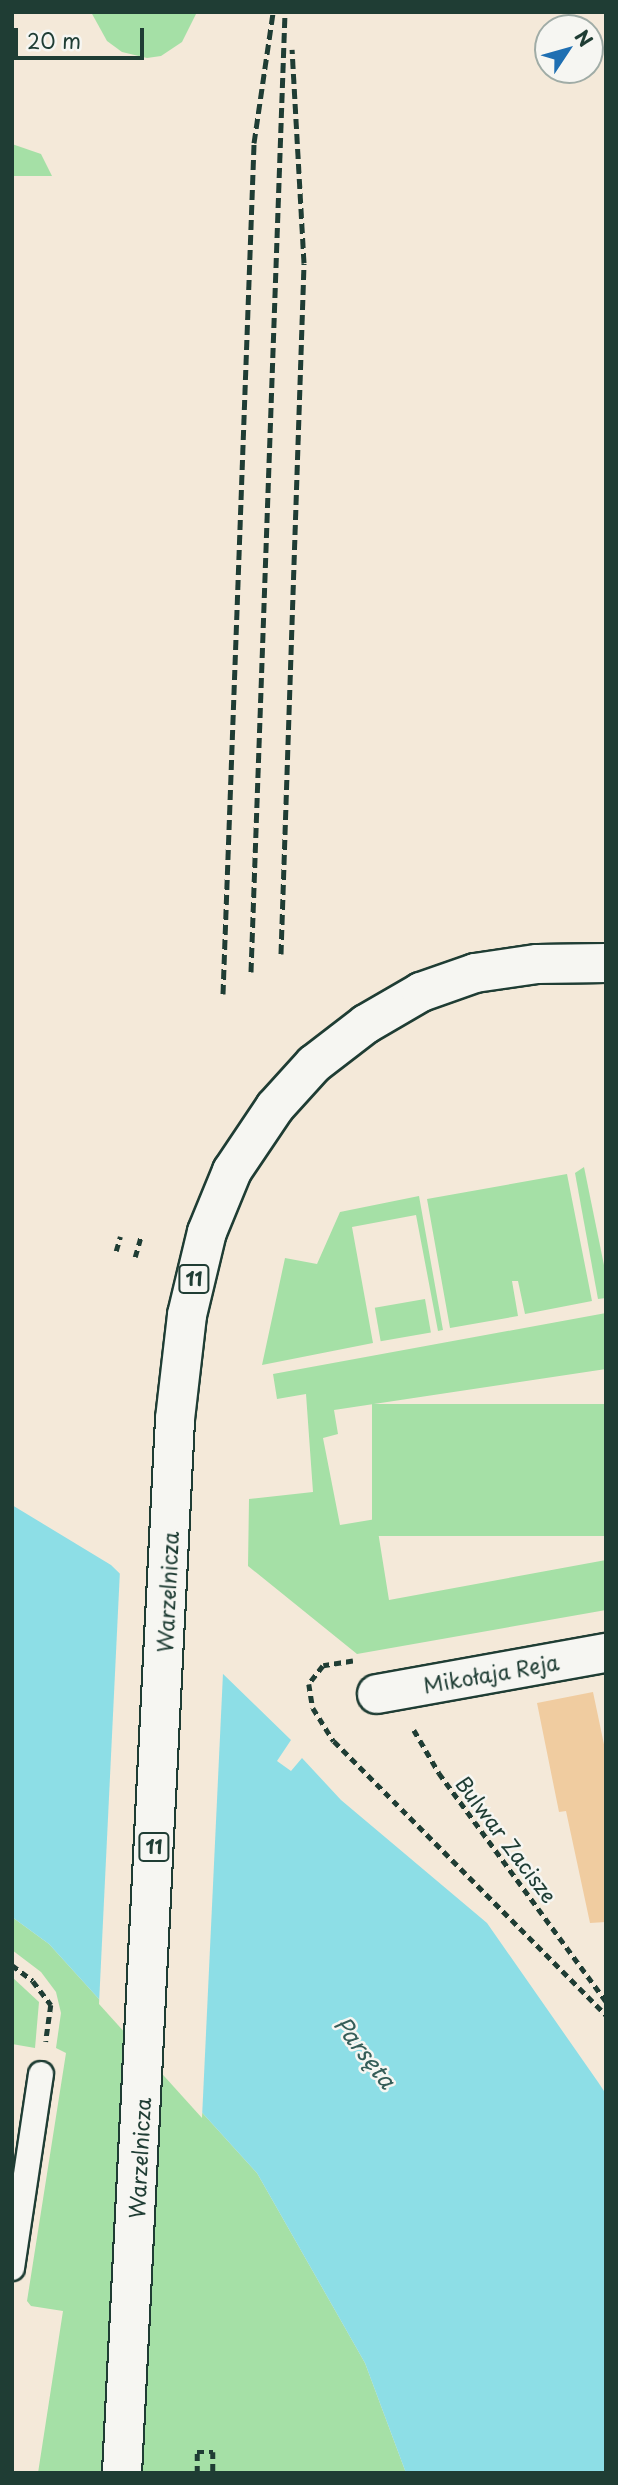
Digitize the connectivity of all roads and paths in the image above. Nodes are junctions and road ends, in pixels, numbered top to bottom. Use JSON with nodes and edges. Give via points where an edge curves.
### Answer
{"nodes":[{"id":1,"x":606,"y":963,"type":"edge"},
{"id":2,"x":141,"y":1236,"type":"dead end"},
{"id":3,"x":120,"y":1237,"type":"dead end"},
{"id":4,"x":116,"y":1251,"type":"dead end"},
{"id":5,"x":135,"y":1257,"type":"dead end"},
{"id":6,"x":606,"y":1653,"type":"edge"},
{"id":7,"x":384,"y":1692,"type":"junction"},
{"id":8,"x":12,"y":1965,"type":"edge"},
{"id":9,"x":606,"y":2001,"type":"edge"},
{"id":10,"x":606,"y":2015,"type":"edge"},
{"id":11,"x":41,"y":2074,"type":"joint"},
{"id":12,"x":12,"y":2268,"type":"edge"},
{"id":13,"x":122,"y":2473,"type":"edge"},
{"id":14,"x":197,"y":2473,"type":"edge"},
{"id":15,"x":213,"y":2473,"type":"edge"}],
"edges":[{"from":1,"to":13,"type":"main road","name":"Warzelnicza","number":"11","via":[[517,966],[439,985],[366,1024],[299,1080],[250,1142],[219,1202],[198,1261],[181,1359]]},
{"from":2,"to":5,"type":"path"},
{"from":3,"to":4,"type":"path"},
{"from":6,"to":7,"type":"main road","name":"Mikołaja Reja"},
{"from":7,"to":9,"type":"path","name":"Bulwar Zacisze"},
{"from":7,"to":10,"type":"path","name":"Bulwar Zacisze","via":[[366,1662],[323,1666],[309,1685],[313,1708],[334,1741]]},
{"from":8,"to":11,"type":"path","via":[[33,1981],[51,2005]]},
{"from":11,"to":12,"type":"lane"},
{"from":14,"to":15,"type":"path","via":[[197,2452],[213,2452]]}]}
